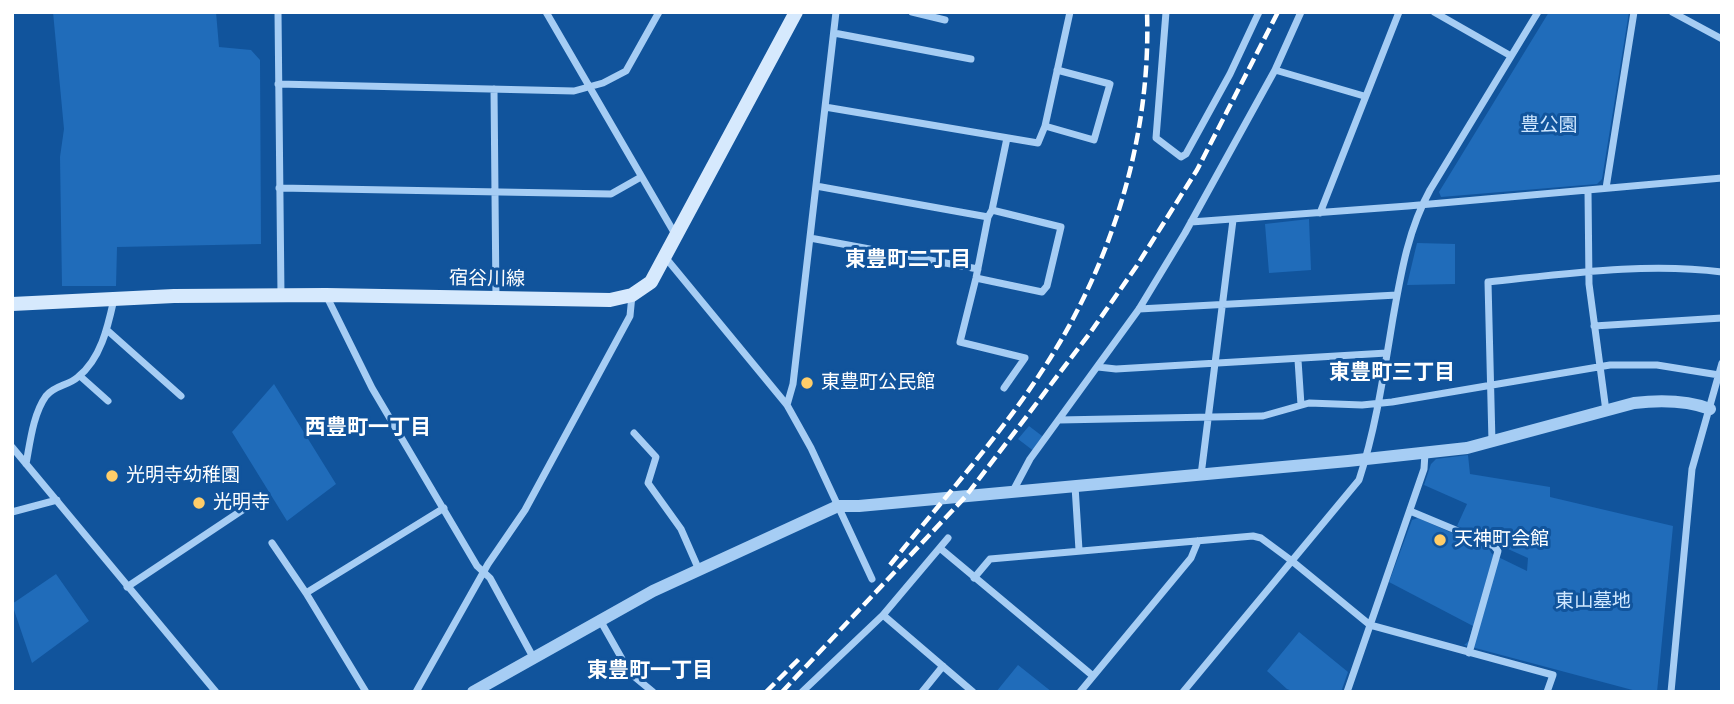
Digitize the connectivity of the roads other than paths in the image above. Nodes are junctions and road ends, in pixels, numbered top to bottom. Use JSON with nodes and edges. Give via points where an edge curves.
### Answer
{"nodes":[{"id":1,"x":278,"y":12,"type":"edge"},
{"id":2,"x":546,"y":12,"type":"edge"},
{"id":3,"x":659,"y":12,"type":"edge"},
{"id":4,"x":796,"y":12,"type":"edge"},
{"id":5,"x":836,"y":12,"type":"edge"},
{"id":6,"x":912,"y":12,"type":"edge"},
{"id":7,"x":1070,"y":12,"type":"edge"},
{"id":8,"x":1166,"y":12,"type":"edge"},
{"id":9,"x":1259,"y":12,"type":"edge"},
{"id":10,"x":1301,"y":12,"type":"edge"},
{"id":11,"x":1399,"y":12,"type":"edge"},
{"id":12,"x":1434,"y":12,"type":"edge"},
{"id":13,"x":1538,"y":12,"type":"edge"},
{"id":14,"x":1634,"y":12,"type":"edge"},
{"id":15,"x":1672,"y":12,"type":"edge"},
{"id":16,"x":945,"y":20,"type":"dead end"},
{"id":17,"x":834,"y":33,"type":"junction"},
{"id":18,"x":1722,"y":39,"type":"edge"},
{"id":19,"x":1511,"y":56,"type":"junction"},
{"id":20,"x":971,"y":59,"type":"dead end"},
{"id":21,"x":1057,"y":70,"type":"junction"},
{"id":22,"x":1275,"y":70,"type":"junction"},
{"id":23,"x":278,"y":84,"type":"junction"},
{"id":24,"x":588,"y":87,"type":"junction"},
{"id":25,"x":494,"y":89,"type":"junction"},
{"id":26,"x":1364,"y":96,"type":"junction"},
{"id":27,"x":825,"y":107,"type":"junction"},
{"id":28,"x":1045,"y":126,"type":"junction"},
{"id":29,"x":1007,"y":138,"type":"junction"},
{"id":30,"x":641,"y":177,"type":"junction"},
{"id":31,"x":1722,"y":178,"type":"edge"},
{"id":32,"x":816,"y":186,"type":"junction"},
{"id":33,"x":279,"y":188,"type":"junction"},
{"id":34,"x":1606,"y":188,"type":"junction"},
{"id":35,"x":494,"y":191,"type":"junction"},
{"id":36,"x":1588,"y":191,"type":"junction"},
{"id":37,"x":1423,"y":204,"type":"junction"},
{"id":38,"x":990,"y":213,"type":"junction"},
{"id":39,"x":1320,"y":213,"type":"junction"},
{"id":40,"x":1233,"y":220,"type":"junction"},
{"id":41,"x":1191,"y":222,"type":"junction"},
{"id":42,"x":675,"y":234,"type":"junction"},
{"id":43,"x":810,"y":238,"type":"junction"},
{"id":44,"x":665,"y":257,"type":"junction"},
{"id":45,"x":978,"y":269,"type":"junction"},
{"id":46,"x":1589,"y":272,"type":"junction"},
{"id":47,"x":1722,"y":272,"type":"edge"},
{"id":48,"x":976,"y":278,"type":"junction"},
{"id":49,"x":326,"y":295,"type":"junction"},
{"id":50,"x":632,"y":295,"type":"junction"},
{"id":51,"x":1397,"y":295,"type":"junction"},
{"id":52,"x":281,"y":296,"type":"junction"},
{"id":53,"x":114,"y":299,"type":"junction"},
{"id":54,"x":496,"y":299,"type":"junction"},
{"id":55,"x":12,"y":304,"type":"edge"},
{"id":56,"x":1222,"y":305,"type":"junction"},
{"id":57,"x":1139,"y":309,"type":"junction"},
{"id":58,"x":1722,"y":318,"type":"edge"},
{"id":59,"x":1594,"y":326,"type":"junction"},
{"id":60,"x":107,"y":330,"type":"junction"},
{"id":61,"x":1387,"y":354,"type":"junction"},
{"id":62,"x":1298,"y":360,"type":"junction"},
{"id":63,"x":1722,"y":363,"type":"edge"},
{"id":64,"x":1215,"y":364,"type":"junction"},
{"id":65,"x":1098,"y":367,"type":"junction"},
{"id":66,"x":1600,"y":367,"type":"junction"},
{"id":67,"x":1719,"y":375,"type":"junction"},
{"id":68,"x":80,"y":376,"type":"junction"},
{"id":69,"x":1491,"y":384,"type":"junction"},
{"id":70,"x":1004,"y":388,"type":"dead end"},
{"id":71,"x":181,"y":396,"type":"dead end"},
{"id":72,"x":108,"y":401,"type":"dead end"},
{"id":73,"x":1377,"y":403,"type":"junction"},
{"id":74,"x":787,"y":405,"type":"junction"},
{"id":75,"x":1301,"y":405,"type":"junction"},
{"id":76,"x":1710,"y":410,"type":"junction"},
{"id":77,"x":1606,"y":411,"type":"junction"},
{"id":78,"x":1207,"y":418,"type":"junction"},
{"id":79,"x":1059,"y":420,"type":"junction"},
{"id":80,"x":634,"y":433,"type":"dead end"},
{"id":81,"x":1492,"y":442,"type":"junction"},
{"id":82,"x":12,"y":447,"type":"edge"},
{"id":83,"x":1425,"y":453,"type":"junction"},
{"id":84,"x":1366,"y":459,"type":"junction"},
{"id":85,"x":26,"y":464,"type":"junction"},
{"id":86,"x":1201,"y":475,"type":"junction"},
{"id":87,"x":1075,"y":486,"type":"junction"},
{"id":88,"x":1013,"y":491,"type":"junction"},
{"id":89,"x":57,"y":500,"type":"junction"},
{"id":90,"x":838,"y":506,"type":"junction"},
{"id":91,"x":444,"y":508,"type":"junction"},
{"id":92,"x":244,"y":509,"type":"dead end"},
{"id":93,"x":1410,"y":511,"type":"junction"},
{"id":94,"x":12,"y":512,"type":"edge"},
{"id":95,"x":948,"y":538,"type":"dead end"},
{"id":96,"x":1198,"y":541,"type":"junction"},
{"id":97,"x":272,"y":543,"type":"dead end"},
{"id":98,"x":941,"y":548,"type":"junction"},
{"id":99,"x":1079,"y":550,"type":"junction"},
{"id":100,"x":1292,"y":561,"type":"junction"},
{"id":101,"x":699,"y":570,"type":"junction"},
{"id":102,"x":484,"y":572,"type":"junction"},
{"id":103,"x":974,"y":578,"type":"junction"},
{"id":104,"x":872,"y":579,"type":"dead end"},
{"id":105,"x":127,"y":587,"type":"junction"},
{"id":106,"x":306,"y":593,"type":"junction"},
{"id":107,"x":883,"y":615,"type":"junction"},
{"id":108,"x":600,"y":620,"type":"junction"},
{"id":109,"x":1370,"y":625,"type":"junction"},
{"id":110,"x":1469,"y":653,"type":"junction"},
{"id":111,"x":533,"y":657,"type":"junction"},
{"id":112,"x":943,"y":666,"type":"junction"},
{"id":113,"x":1093,"y":676,"type":"junction"},
{"id":114,"x":216,"y":692,"type":"edge"},
{"id":115,"x":366,"y":692,"type":"edge"},
{"id":116,"x":416,"y":692,"type":"edge"},
{"id":117,"x":473,"y":692,"type":"edge"},
{"id":118,"x":653,"y":692,"type":"edge"},
{"id":119,"x":802,"y":692,"type":"edge"},
{"id":120,"x":922,"y":692,"type":"edge"},
{"id":121,"x":973,"y":692,"type":"edge"},
{"id":122,"x":1080,"y":692,"type":"edge"},
{"id":123,"x":1184,"y":692,"type":"edge"},
{"id":124,"x":1347,"y":692,"type":"edge"},
{"id":125,"x":1547,"y":692,"type":"edge"},
{"id":126,"x":1671,"y":692,"type":"edge"}],
"edges":[{"from":1,"to":23,"type":"street"},
{"from":2,"to":24,"type":"street"},
{"from":3,"to":24,"type":"street","via":[[626,71]]},
{"from":4,"to":42,"type":"main road"},
{"from":5,"to":17,"type":"street"},
{"from":6,"to":16,"type":"street"},
{"from":7,"to":21,"type":"street"},
{"from":8,"to":9,"type":"street","via":[[1156,138],[1181,157],[1230,74]]},
{"from":10,"to":22,"type":"street"},
{"from":11,"to":26,"type":"street"},
{"from":12,"to":19,"type":"street"},
{"from":13,"to":19,"type":"street"},
{"from":14,"to":34,"type":"street"},
{"from":15,"to":18,"type":"street"},
{"from":17,"to":20,"type":"street"},
{"from":17,"to":27,"type":"street"},
{"from":19,"to":37,"type":"street"},
{"from":21,"to":28,"type":"street"},
{"from":21,"to":28,"type":"street","via":[[1110,84],[1094,140]]},
{"from":22,"to":26,"type":"street"},
{"from":22,"to":41,"type":"street"},
{"from":23,"to":25,"type":"street"},
{"from":23,"to":33,"type":"street"},
{"from":24,"to":25,"type":"street","via":[[574,91]]},
{"from":24,"to":30,"type":"street"},
{"from":25,"to":35,"type":"street"},
{"from":26,"to":39,"type":"street"},
{"from":27,"to":29,"type":"street"},
{"from":27,"to":32,"type":"street"},
{"from":28,"to":29,"type":"street","via":[[1038,143]]},
{"from":29,"to":38,"type":"street"},
{"from":30,"to":35,"type":"street","via":[[611,194]]},
{"from":30,"to":42,"type":"street"},
{"from":31,"to":34,"type":"street"},
{"from":32,"to":38,"type":"street"},
{"from":32,"to":43,"type":"street"},
{"from":33,"to":35,"type":"street"},
{"from":33,"to":52,"type":"street"},
{"from":34,"to":36,"type":"street"},
{"from":35,"to":54,"type":"street"},
{"from":36,"to":37,"type":"street"},
{"from":36,"to":46,"type":"street"},
{"from":37,"to":39,"type":"street"},
{"from":37,"to":51,"type":"street","via":[[1405,253]]},
{"from":38,"to":45,"type":"street"},
{"from":38,"to":48,"type":"street","via":[[1061,227],[1048,286],[1042,292]]},
{"from":39,"to":40,"type":"street"},
{"from":40,"to":41,"type":"street"},
{"from":40,"to":56,"type":"street"},
{"from":41,"to":57,"type":"street"},
{"from":42,"to":44,"type":"main road"},
{"from":43,"to":45,"type":"street"},
{"from":43,"to":74,"type":"street"},
{"from":44,"to":50,"type":"main road","via":[[651,282]]},
{"from":44,"to":74,"type":"street"},
{"from":45,"to":48,"type":"street"},
{"from":46,"to":47,"type":"street","via":[[1682,267]]},
{"from":46,"to":59,"type":"street"},
{"from":46,"to":69,"type":"street","via":[[1488,282]]},
{"from":48,"to":70,"type":"street","via":[[960,342],[1025,358]]},
{"from":49,"to":52,"type":"main road","name":"宿谷川線"},
{"from":49,"to":54,"type":"main road","name":"宿谷川線"},
{"from":49,"to":91,"type":"street","via":[[372,388]]},
{"from":50,"to":54,"type":"main road","name":"宿谷川線","via":[[610,300]]},
{"from":50,"to":102,"type":"street","via":[[630,316],[525,510]]},
{"from":51,"to":56,"type":"street"},
{"from":51,"to":61,"type":"street"},
{"from":52,"to":53,"type":"main road","name":"宿谷川線"},
{"from":53,"to":55,"type":"main road","name":"宿谷川線"},
{"from":53,"to":60,"type":"street"},
{"from":56,"to":57,"type":"street"},
{"from":56,"to":64,"type":"street"},
{"from":57,"to":65,"type":"street"},
{"from":58,"to":59,"type":"street"},
{"from":59,"to":66,"type":"street"},
{"from":60,"to":68,"type":"street"},
{"from":60,"to":71,"type":"street"},
{"from":61,"to":62,"type":"street"},
{"from":61,"to":73,"type":"street"},
{"from":62,"to":64,"type":"street"},
{"from":62,"to":75,"type":"street"},
{"from":63,"to":67,"type":"street"},
{"from":64,"to":65,"type":"street"},
{"from":64,"to":78,"type":"street"},
{"from":65,"to":79,"type":"street"},
{"from":66,"to":67,"type":"street","via":[[1657,365]]},
{"from":66,"to":69,"type":"street"},
{"from":66,"to":77,"type":"street"},
{"from":67,"to":76,"type":"street"},
{"from":68,"to":72,"type":"street"},
{"from":68,"to":85,"type":"street","via":[[53,389],[41,405]]},
{"from":69,"to":73,"type":"street"},
{"from":69,"to":81,"type":"street"},
{"from":73,"to":75,"type":"street"},
{"from":73,"to":84,"type":"street"},
{"from":74,"to":90,"type":"street"},
{"from":75,"to":78,"type":"street","via":[[1263,416]]},
{"from":76,"to":77,"type":"street","via":[[1651,401]]},
{"from":76,"to":126,"type":"street","via":[[1692,469]]},
{"from":77,"to":81,"type":"street"},
{"from":78,"to":79,"type":"street"},
{"from":78,"to":86,"type":"street"},
{"from":79,"to":88,"type":"street"},
{"from":80,"to":101,"type":"street","via":[[656,457],[648,483],[675,520]]},
{"from":81,"to":83,"type":"street"},
{"from":82,"to":85,"type":"street"},
{"from":83,"to":84,"type":"street"},
{"from":83,"to":93,"type":"street"},
{"from":84,"to":86,"type":"street"},
{"from":84,"to":100,"type":"street","via":[[1359,480]]},
{"from":85,"to":89,"type":"street"},
{"from":86,"to":87,"type":"street"},
{"from":87,"to":88,"type":"street"},
{"from":87,"to":99,"type":"street"},
{"from":88,"to":90,"type":"street"},
{"from":89,"to":94,"type":"street"},
{"from":89,"to":105,"type":"street"},
{"from":90,"to":101,"type":"street"},
{"from":90,"to":104,"type":"street"},
{"from":91,"to":102,"type":"street"},
{"from":91,"to":106,"type":"street"},
{"from":92,"to":105,"type":"street"},
{"from":93,"to":109,"type":"street"},
{"from":93,"to":110,"type":"street","via":[[1498,551]]},
{"from":95,"to":98,"type":"street"},
{"from":96,"to":99,"type":"street"},
{"from":96,"to":100,"type":"street","via":[[1261,537]]},
{"from":96,"to":113,"type":"street","via":[[1191,558]]},
{"from":97,"to":106,"type":"street"},
{"from":98,"to":103,"type":"street"},
{"from":98,"to":107,"type":"street"},
{"from":99,"to":103,"type":"street","via":[[990,559]]},
{"from":100,"to":109,"type":"street"},
{"from":100,"to":123,"type":"street"},
{"from":101,"to":108,"type":"street"},
{"from":102,"to":111,"type":"street"},
{"from":102,"to":116,"type":"street"},
{"from":103,"to":113,"type":"street"},
{"from":105,"to":114,"type":"street"},
{"from":106,"to":115,"type":"street"},
{"from":107,"to":112,"type":"street"},
{"from":107,"to":119,"type":"street"},
{"from":108,"to":111,"type":"street"},
{"from":108,"to":118,"type":"street","via":[[630,673]]},
{"from":109,"to":110,"type":"street"},
{"from":109,"to":124,"type":"street"},
{"from":110,"to":125,"type":"street","via":[[1553,675]]},
{"from":111,"to":117,"type":"street"},
{"from":112,"to":120,"type":"street"},
{"from":112,"to":121,"type":"street"},
{"from":113,"to":122,"type":"street"}]}
